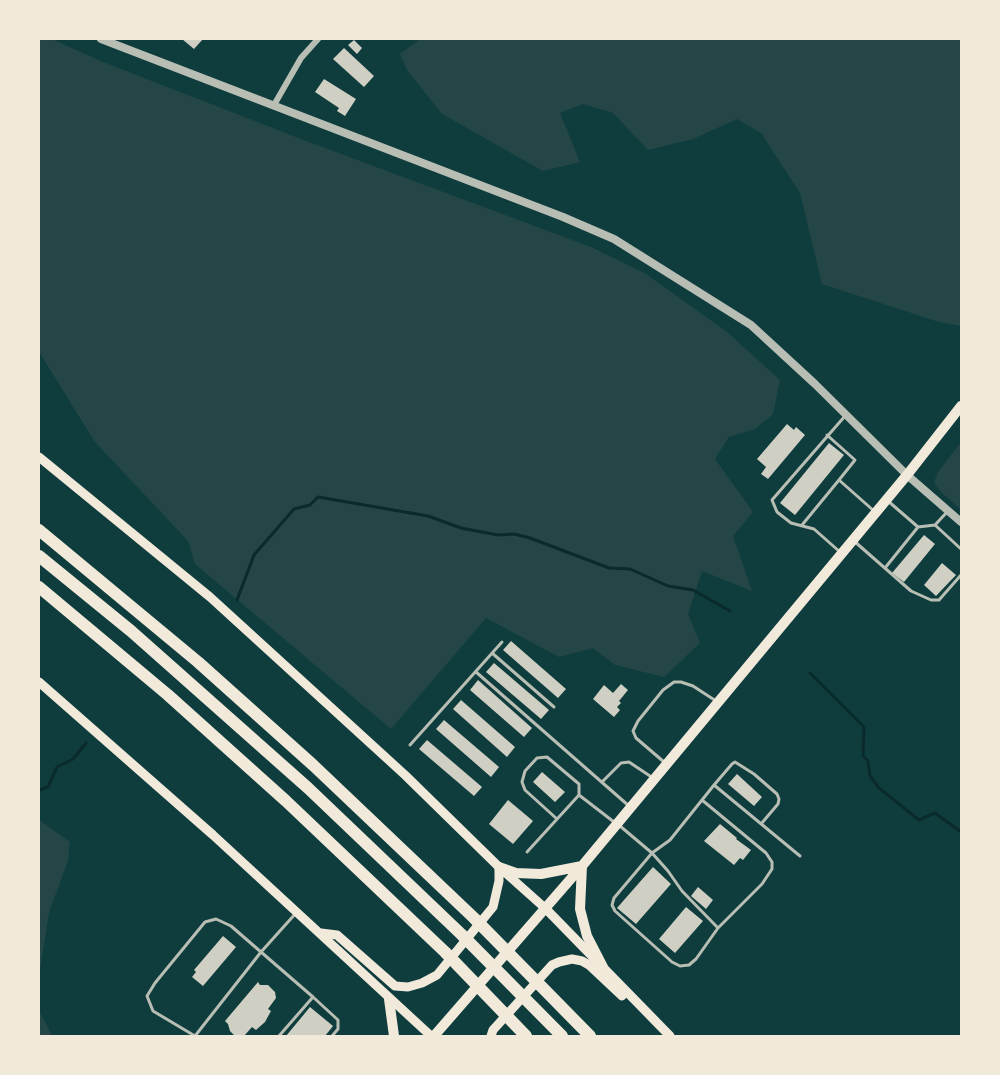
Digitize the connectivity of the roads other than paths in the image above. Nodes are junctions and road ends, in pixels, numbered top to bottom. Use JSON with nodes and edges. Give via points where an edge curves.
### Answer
{"nodes":[{"id":1,"x":101,"y":39,"type":"edge"},
{"id":2,"x":318,"y":39,"type":"edge"},
{"id":3,"x":274,"y":105,"type":"junction"},
{"id":4,"x":961,"y":406,"type":"edge"},
{"id":5,"x":846,"y":415,"type":"junction"},
{"id":6,"x":827,"y":435,"type":"junction"},
{"id":7,"x":39,"y":457,"type":"edge"},
{"id":8,"x":907,"y":475,"type":"junction"},
{"id":9,"x":839,"y":480,"type":"junction"},
{"id":10,"x":885,"y":499,"type":"junction"},
{"id":11,"x":948,"y":510,"type":"junction"},
{"id":12,"x":875,"y":512,"type":"junction"},
{"id":13,"x":961,"y":522,"type":"edge"},
{"id":14,"x":935,"y":525,"type":"junction"},
{"id":15,"x":801,"y":526,"type":"junction"},
{"id":16,"x":918,"y":527,"type":"junction"},
{"id":17,"x":39,"y":530,"type":"edge"},
{"id":18,"x":852,"y":539,"type":"junction"},
{"id":19,"x":961,"y":549,"type":"edge"},
{"id":20,"x":841,"y":552,"type":"junction"},
{"id":21,"x":39,"y":556,"type":"edge"},
{"id":22,"x":885,"y":568,"type":"junction"},
{"id":23,"x":961,"y":575,"type":"edge"},
{"id":24,"x":39,"y":587,"type":"edge"},
{"id":25,"x":502,"y":642,"type":"dead end"},
{"id":26,"x":492,"y":653,"type":"junction"},
{"id":27,"x":476,"y":672,"type":"junction"},
{"id":28,"x":39,"y":682,"type":"edge"},
{"id":29,"x":717,"y":702,"type":"junction"},
{"id":30,"x":554,"y":706,"type":"dead end"},
{"id":31,"x":410,"y":745,"type":"dead end"},
{"id":32,"x":665,"y":764,"type":"junction"},
{"id":33,"x":653,"y":779,"type":"junction"},
{"id":34,"x":602,"y":782,"type":"junction"},
{"id":35,"x":714,"y":786,"type":"junction"},
{"id":36,"x":579,"y":795,"type":"junction"},
{"id":37,"x":702,"y":800,"type":"junction"},
{"id":38,"x":630,"y":807,"type":"junction"},
{"id":39,"x":557,"y":819,"type":"junction"},
{"id":40,"x":616,"y":823,"type":"junction"},
{"id":41,"x":761,"y":824,"type":"junction"},
{"id":42,"x":527,"y":852,"type":"dead end"},
{"id":43,"x":652,"y":853,"type":"junction"},
{"id":44,"x":800,"y":856,"type":"dead end"},
{"id":45,"x":582,"y":866,"type":"junction"},
{"id":46,"x":499,"y":867,"type":"junction"},
{"id":47,"x":546,"y":909,"type":"junction"},
{"id":48,"x":297,"y":912,"type":"junction"},
{"id":49,"x":718,"y":928,"type":"junction"},
{"id":50,"x":321,"y":933,"type":"junction"},
{"id":51,"x":261,"y":952,"type":"junction"},
{"id":52,"x":603,"y":967,"type":"junction"},
{"id":53,"x":313,"y":997,"type":"junction"},
{"id":54,"x":389,"y":999,"type":"junction"},
{"id":55,"x":642,"y":1008,"type":"junction"},
{"id":56,"x":195,"y":1036,"type":"edge"},
{"id":57,"x":279,"y":1036,"type":"edge"},
{"id":58,"x":332,"y":1036,"type":"edge"},
{"id":59,"x":394,"y":1036,"type":"edge"},
{"id":60,"x":433,"y":1036,"type":"edge"},
{"id":61,"x":491,"y":1036,"type":"edge"},
{"id":62,"x":526,"y":1036,"type":"edge"},
{"id":63,"x":562,"y":1036,"type":"edge"},
{"id":64,"x":590,"y":1036,"type":"edge"},
{"id":65,"x":670,"y":1036,"type":"edge"}],
"edges":[{"from":1,"to":3,"type":"street"},
{"from":2,"to":3,"type":"street","via":[[301,58]]},
{"from":3,"to":5,"type":"street","via":[[614,239],[751,325]]},
{"from":4,"to":8,"type":"main road"},
{"from":5,"to":6,"type":"lane"},
{"from":5,"to":8,"type":"street"},
{"from":6,"to":9,"type":"lane","via":[[855,460]]},
{"from":6,"to":15,"type":"lane","via":[[772,500],[777,512]]},
{"from":7,"to":46,"type":"main road","via":[[210,597],[405,775]]},
{"from":8,"to":10,"type":"main road"},
{"from":8,"to":11,"type":"street"},
{"from":9,"to":12,"type":"lane"},
{"from":9,"to":15,"type":"lane"},
{"from":10,"to":12,"type":"main road"},
{"from":10,"to":16,"type":"lane"},
{"from":11,"to":13,"type":"street"},
{"from":11,"to":14,"type":"lane"},
{"from":12,"to":18,"type":"main road"},
{"from":14,"to":16,"type":"lane"},
{"from":14,"to":19,"type":"lane"},
{"from":15,"to":20,"type":"lane","via":[[814,529]]},
{"from":16,"to":22,"type":"lane"},
{"from":17,"to":64,"type":"highway","via":[[257,714],[474,918]]},
{"from":18,"to":20,"type":"main road"},
{"from":18,"to":22,"type":"lane"},
{"from":20,"to":29,"type":"main road"},
{"from":21,"to":63,"type":"highway","via":[[251,736],[367,843]]},
{"from":22,"to":23,"type":"lane","via":[[911,591],[931,600],[939,600]]},
{"from":24,"to":62,"type":"highway","via":[[228,747],[445,951]]},
{"from":25,"to":26,"type":"lane"},
{"from":26,"to":27,"type":"lane"},
{"from":26,"to":30,"type":"lane"},
{"from":27,"to":31,"type":"lane"},
{"from":27,"to":34,"type":"lane"},
{"from":28,"to":48,"type":"main road"},
{"from":29,"to":32,"type":"main road"},
{"from":29,"to":32,"type":"lane","via":[[681,682],[663,690],[633,731]]},
{"from":32,"to":33,"type":"main road"},
{"from":33,"to":34,"type":"lane","via":[[629,762],[621,763]]},
{"from":33,"to":38,"type":"main road"},
{"from":34,"to":38,"type":"lane"},
{"from":35,"to":37,"type":"lane"},
{"from":35,"to":41,"type":"lane"},
{"from":35,"to":41,"type":"lane","via":[[735,762],[754,774],[779,799]]},
{"from":36,"to":39,"type":"lane"},
{"from":36,"to":39,"type":"lane","via":[[579,784],[547,757],[537,758],[525,771],[525,790]]},
{"from":36,"to":40,"type":"lane"},
{"from":37,"to":43,"type":"lane","via":[[670,840]]},
{"from":37,"to":49,"type":"lane","via":[[772,862],[762,884]]},
{"from":38,"to":40,"type":"main road"},
{"from":39,"to":42,"type":"lane"},
{"from":40,"to":43,"type":"lane"},
{"from":40,"to":45,"type":"main road"},
{"from":41,"to":44,"type":"lane"},
{"from":43,"to":49,"type":"lane"},
{"from":43,"to":49,"type":"lane","via":[[614,898],[615,911],[680,966],[696,959]]},
{"from":45,"to":46,"type":"main road","via":[[541,874],[516,873]]},
{"from":45,"to":47,"type":"main road"},
{"from":45,"to":52,"type":"main road","via":[[580,909],[587,936]]},
{"from":46,"to":47,"type":"main road"},
{"from":46,"to":50,"type":"main road","via":[[494,907],[437,975],[422,983],[395,986],[337,935]]},
{"from":47,"to":52,"type":"main road"},
{"from":47,"to":60,"type":"main road"},
{"from":48,"to":50,"type":"main road"},
{"from":48,"to":51,"type":"lane"},
{"from":50,"to":54,"type":"main road"},
{"from":51,"to":53,"type":"lane"},
{"from":51,"to":56,"type":"lane"},
{"from":51,"to":56,"type":"lane","via":[[231,926],[216,919],[205,922],[155,983],[147,996],[153,1011]]},
{"from":52,"to":55,"type":"main road"},
{"from":53,"to":57,"type":"lane"},
{"from":53,"to":58,"type":"lane","via":[[338,1020],[338,1029]]},
{"from":54,"to":59,"type":"main road"},
{"from":54,"to":60,"type":"main road"},
{"from":55,"to":61,"type":"main road","via":[[626,999],[589,965],[572,959],[552,965]]},
{"from":55,"to":65,"type":"main road"}]}
